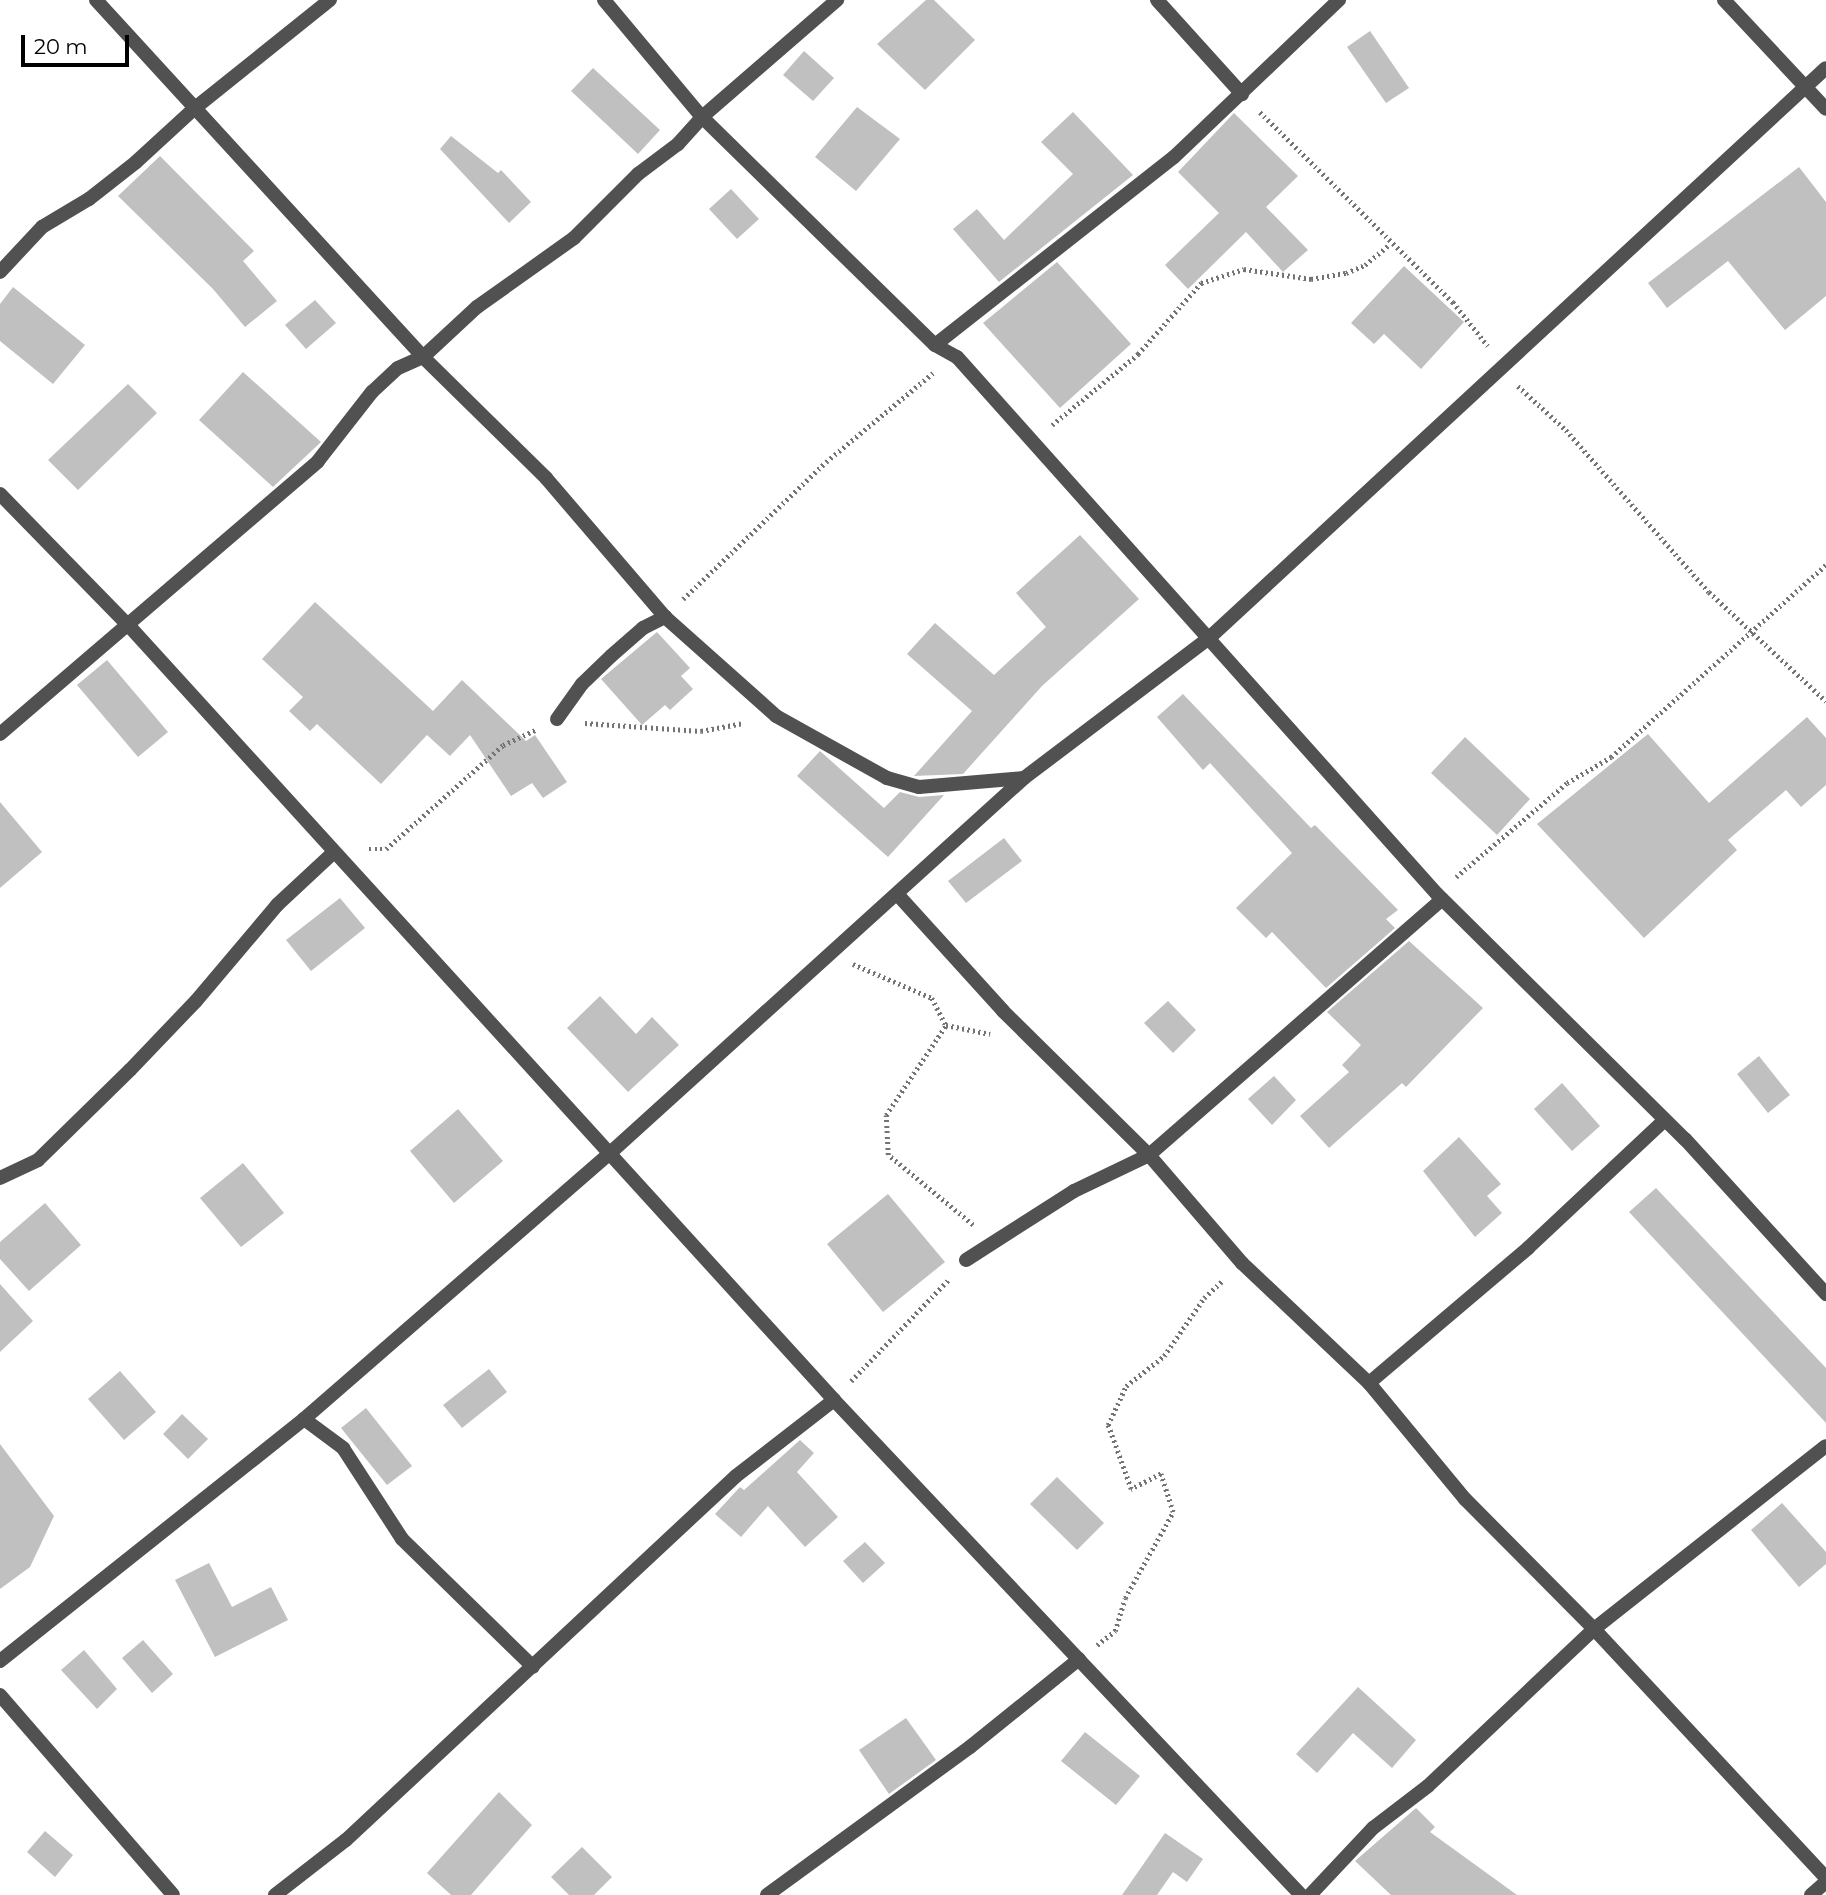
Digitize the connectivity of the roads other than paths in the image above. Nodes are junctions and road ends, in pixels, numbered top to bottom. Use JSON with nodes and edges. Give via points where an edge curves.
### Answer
{"nodes":[{"id":1,"x":96,"y":0,"type":"edge"},
{"id":2,"x":330,"y":0,"type":"edge"},
{"id":3,"x":604,"y":0,"type":"edge"},
{"id":4,"x":837,"y":0,"type":"edge"},
{"id":5,"x":1157,"y":0,"type":"edge"},
{"id":6,"x":1339,"y":0,"type":"edge"},
{"id":7,"x":1724,"y":0,"type":"edge"},
{"id":8,"x":1826,"y":68,"type":"edge"},
{"id":9,"x":1806,"y":86,"type":"junction"},
{"id":10,"x":1242,"y":94,"type":"junction"},
{"id":11,"x":195,"y":108,"type":"junction"},
{"id":12,"x":1826,"y":109,"type":"edge"},
{"id":13,"x":702,"y":117,"type":"junction"},
{"id":14,"x":0,"y":272,"type":"edge"},
{"id":15,"x":935,"y":345,"type":"junction"},
{"id":16,"x":423,"y":357,"type":"junction"},
{"id":17,"x":0,"y":494,"type":"edge"},
{"id":18,"x":665,"y":617,"type":"junction"},
{"id":19,"x":130,"y":627,"type":"junction"},
{"id":20,"x":1208,"y":639,"type":"junction"},
{"id":21,"x":556,"y":719,"type":"road end"},
{"id":22,"x":0,"y":734,"type":"edge"},
{"id":23,"x":1024,"y":778,"type":"junction"},
{"id":24,"x":334,"y":852,"type":"junction"},
{"id":25,"x":898,"y":895,"type":"junction"},
{"id":26,"x":1440,"y":897,"type":"junction"},
{"id":27,"x":1665,"y":1120,"type":"junction"},
{"id":28,"x":609,"y":1154,"type":"junction"},
{"id":29,"x":1149,"y":1155,"type":"junction"},
{"id":30,"x":0,"y":1178,"type":"edge"},
{"id":31,"x":966,"y":1260,"type":"road end"},
{"id":32,"x":1826,"y":1294,"type":"edge"},
{"id":33,"x":1369,"y":1383,"type":"junction"},
{"id":34,"x":834,"y":1400,"type":"junction"},
{"id":35,"x":304,"y":1419,"type":"junction"},
{"id":36,"x":1826,"y":1446,"type":"edge"},
{"id":37,"x":1594,"y":1629,"type":"junction"},
{"id":38,"x":1079,"y":1659,"type":"junction"},
{"id":39,"x":0,"y":1661,"type":"edge"},
{"id":40,"x":533,"y":1667,"type":"junction"},
{"id":41,"x":0,"y":1695,"type":"edge"},
{"id":42,"x":1826,"y":1880,"type":"edge"},
{"id":43,"x":173,"y":1895,"type":"edge"},
{"id":44,"x":275,"y":1895,"type":"edge"},
{"id":45,"x":767,"y":1895,"type":"edge"},
{"id":46,"x":1301,"y":1895,"type":"edge"},
{"id":47,"x":1310,"y":1895,"type":"edge"},
{"id":48,"x":1811,"y":1895,"type":"edge"}],
"edges":[{"from":1,"to":11,"type":"street"},
{"from":2,"to":11,"type":"street"},
{"from":3,"to":13,"type":"street"},
{"from":4,"to":13,"type":"street"},
{"from":5,"to":10,"type":"street"},
{"from":6,"to":10,"type":"street"},
{"from":7,"to":9,"type":"street"},
{"from":8,"to":9,"type":"street"},
{"from":9,"to":12,"type":"street"},
{"from":9,"to":20,"type":"street"},
{"from":10,"to":15,"type":"street","via":[[1174,157]]},
{"from":11,"to":14,"type":"street","via":[[108,185],[42,227]]},
{"from":11,"to":16,"type":"street"},
{"from":13,"to":15,"type":"street"},
{"from":13,"to":16,"type":"street","via":[[574,238],[477,307]]},
{"from":15,"to":20,"type":"street","via":[[957,357]]},
{"from":16,"to":18,"type":"street","via":[[546,478]]},
{"from":16,"to":19,"type":"street","via":[[398,368],[372,392],[318,461]]},
{"from":17,"to":19,"type":"street"},
{"from":18,"to":21,"type":"street","via":[[643,628],[611,656]]},
{"from":18,"to":23,"type":"street","via":[[776,716],[887,778],[919,787]]},
{"from":19,"to":22,"type":"street"},
{"from":19,"to":24,"type":"street"},
{"from":20,"to":23,"type":"street"},
{"from":20,"to":26,"type":"street"},
{"from":23,"to":25,"type":"street"},
{"from":24,"to":28,"type":"street"},
{"from":24,"to":30,"type":"street","via":[[277,905],[196,1001],[38,1160]]},
{"from":25,"to":28,"type":"street"},
{"from":25,"to":29,"type":"street","via":[[1016,1023]]},
{"from":26,"to":27,"type":"street"},
{"from":26,"to":29,"type":"street"},
{"from":27,"to":32,"type":"street"},
{"from":27,"to":33,"type":"street","via":[[1528,1248]]},
{"from":28,"to":34,"type":"street"},
{"from":28,"to":35,"type":"street"},
{"from":29,"to":31,"type":"street","via":[[1074,1191]]},
{"from":29,"to":33,"type":"street","via":[[1242,1263]]},
{"from":33,"to":37,"type":"street","via":[[1465,1499]]},
{"from":34,"to":38,"type":"street"},
{"from":34,"to":40,"type":"street","via":[[736,1476]]},
{"from":35,"to":39,"type":"street"},
{"from":35,"to":40,"type":"street","via":[[344,1448],[402,1539]]},
{"from":36,"to":37,"type":"street"},
{"from":37,"to":42,"type":"street"},
{"from":37,"to":47,"type":"street","via":[[1428,1786],[1373,1828]]},
{"from":38,"to":45,"type":"street","via":[[970,1747]]},
{"from":38,"to":46,"type":"street"},
{"from":40,"to":44,"type":"street","via":[[346,1840]]},
{"from":41,"to":43,"type":"street"},
{"from":42,"to":48,"type":"street"}]}
